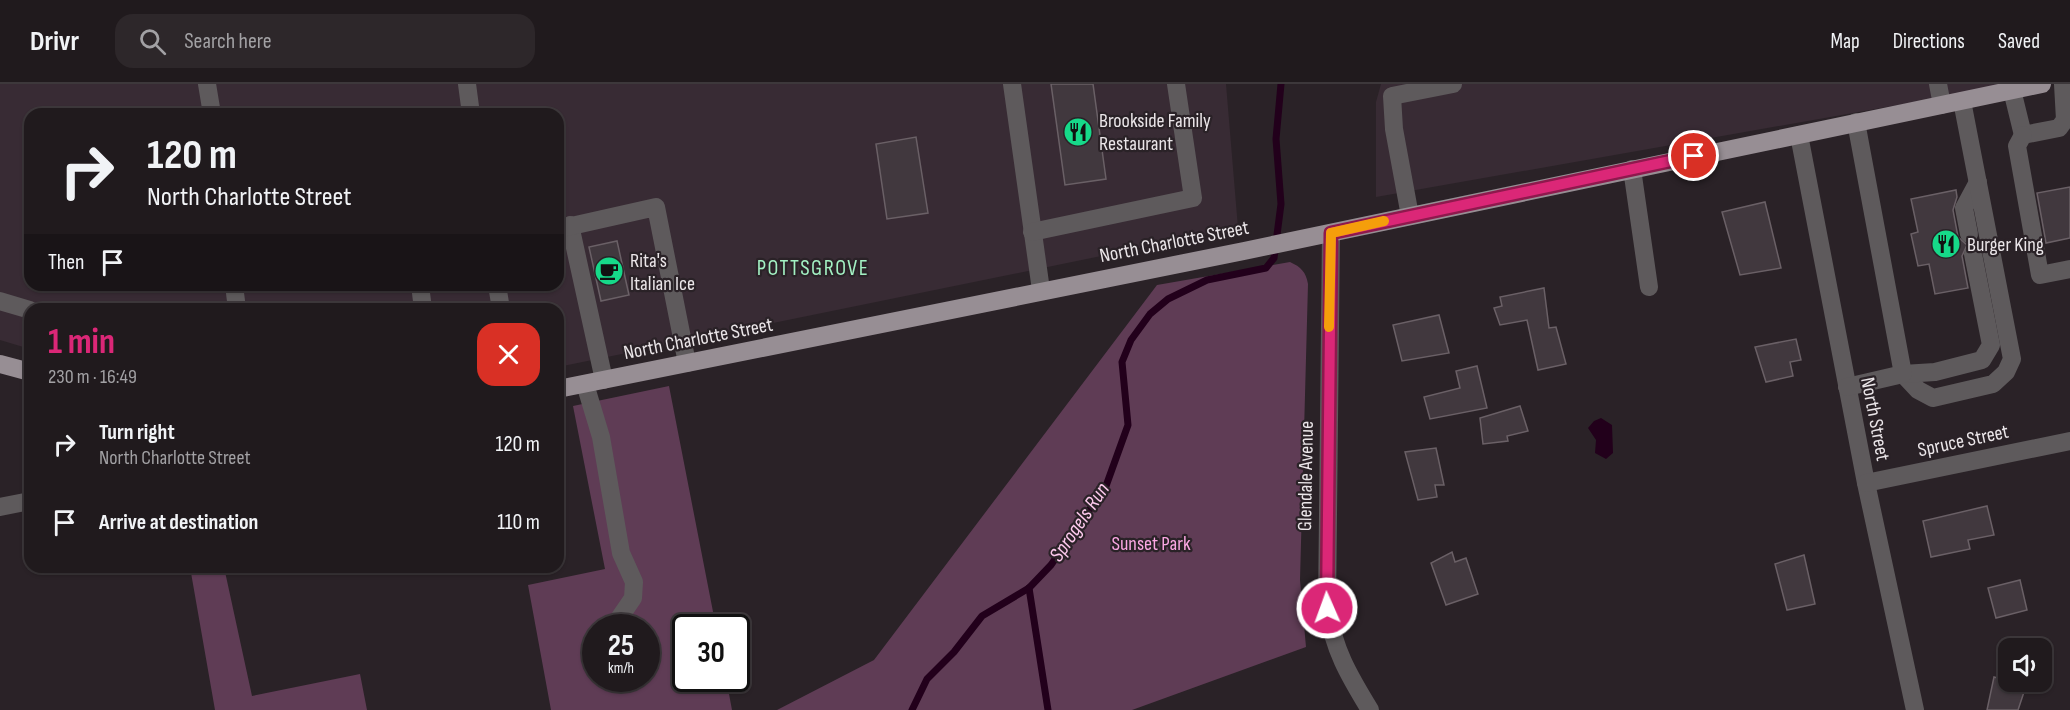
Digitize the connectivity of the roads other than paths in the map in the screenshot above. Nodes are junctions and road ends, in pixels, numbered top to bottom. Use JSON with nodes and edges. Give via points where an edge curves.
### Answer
{"nodes":[{"id":1,"x":207,"y":84,"type":"edge"},
{"id":2,"x":467,"y":84,"type":"edge"},
{"id":3,"x":1012,"y":84,"type":"edge"},
{"id":4,"x":1176,"y":84,"type":"edge"},
{"id":5,"x":1453,"y":84,"type":"edge"},
{"id":6,"x":1938,"y":84,"type":"edge"},
{"id":7,"x":2042,"y":84,"type":"edge"},
{"id":8,"x":2063,"y":84,"type":"edge"},
{"id":9,"x":1394,"y":90,"type":"edge"},
{"id":10,"x":2012,"y":90,"type":"junction"},
{"id":11,"x":1962,"y":101,"type":"junction"},
{"id":12,"x":1942,"y":105,"type":"junction"},
{"id":13,"x":211,"y":108,"type":"edge"},
{"id":14,"x":470,"y":108,"type":"edge"},
{"id":15,"x":1856,"y":122,"type":"junction"},
{"id":16,"x":1799,"y":135,"type":"junction"},
{"id":17,"x":2023,"y":135,"type":"junction"},
{"id":18,"x":1632,"y":169,"type":"junction"},
{"id":19,"x":1978,"y":182,"type":"junction"},
{"id":20,"x":1410,"y":216,"type":"junction"},
{"id":21,"x":564,"y":227,"type":"edge"},
{"id":22,"x":1032,"y":232,"type":"junction"},
{"id":23,"x":1331,"y":233,"type":"junction"},
{"id":24,"x":1969,"y":234,"type":"dead end"},
{"id":25,"x":1973,"y":254,"type":"dead end"},
{"id":26,"x":2070,"y":269,"type":"edge"},
{"id":27,"x":1649,"y":287,"type":"dead end"},
{"id":28,"x":1041,"y":290,"type":"junction"},
{"id":29,"x":0,"y":301,"type":"edge"},
{"id":30,"x":24,"y":308,"type":"edge"},
{"id":31,"x":687,"y":363,"type":"junction"},
{"id":32,"x":0,"y":364,"type":"edge"},
{"id":33,"x":24,"y":370,"type":"edge"},
{"id":34,"x":1903,"y":374,"type":"junction"},
{"id":35,"x":604,"y":380,"type":"junction"},
{"id":36,"x":585,"y":384,"type":"junction"},
{"id":37,"x":1847,"y":387,"type":"junction"},
{"id":38,"x":564,"y":388,"type":"edge"},
{"id":39,"x":2070,"y":441,"type":"edge"},
{"id":40,"x":1866,"y":483,"type":"junction"},
{"id":41,"x":24,"y":502,"type":"edge"},
{"id":42,"x":0,"y":507,"type":"edge"},
{"id":43,"x":622,"y":614,"type":"edge"},
{"id":44,"x":1370,"y":710,"type":"edge"},
{"id":45,"x":1915,"y":710,"type":"edge"}],
"edges":[{"from":1,"to":13,"type":"street"},
{"from":2,"to":14,"type":"street"},
{"from":3,"to":22,"type":"street"},
{"from":4,"to":22,"type":"street","via":[[1193,198]]},
{"from":5,"to":9,"type":"street"},
{"from":6,"to":12,"type":"street"},
{"from":7,"to":10,"type":"main road","name":"North Charlotte Street"},
{"from":8,"to":17,"type":"street","via":[[2065,120],[2059,128]]},
{"from":9,"to":20,"type":"street","via":[[1394,129]]},
{"from":10,"to":11,"type":"main road","name":"North Charlotte Street"},
{"from":10,"to":17,"type":"street"},
{"from":11,"to":12,"type":"main road","name":"North Charlotte Street"},
{"from":11,"to":19,"type":"street"},
{"from":12,"to":15,"type":"main road","name":"North Charlotte Street"},
{"from":15,"to":16,"type":"main road","name":"North Charlotte Street"},
{"from":15,"to":34,"type":"street"},
{"from":16,"to":18,"type":"main road","name":"North Charlotte Street"},
{"from":16,"to":37,"type":"street","name":"North Street"},
{"from":17,"to":26,"type":"street","via":[[2017,146],[2040,275]]},
{"from":18,"to":20,"type":"main road","name":"North Charlotte Street"},
{"from":18,"to":27,"type":"street"},
{"from":19,"to":24,"type":"street","via":[[1964,208]]},
{"from":19,"to":34,"type":"street","via":[[2012,359],[2006,372],[1993,384],[1933,398],[1918,390]]},
{"from":20,"to":23,"type":"main road","name":"North Charlotte Street"},
{"from":21,"to":31,"type":"street","via":[[656,207]]},
{"from":21,"to":35,"type":"street"},
{"from":22,"to":28,"type":"street"},
{"from":23,"to":28,"type":"main road","name":"North Charlotte Street"},
{"from":23,"to":44,"type":"street","name":"Glendale Avenue","via":[[1327,608],[1342,665]]},
{"from":25,"to":34,"type":"street","via":[[1991,345],[1982,360],[1935,372]]},
{"from":28,"to":31,"type":"main road","name":"North Charlotte Street"},
{"from":29,"to":30,"type":"street"},
{"from":31,"to":35,"type":"main road","name":"North Charlotte Street"},
{"from":32,"to":33,"type":"main road"},
{"from":34,"to":37,"type":"street"},
{"from":35,"to":36,"type":"main road","name":"North Charlotte Street"},
{"from":36,"to":38,"type":"main road","name":"North Charlotte Street"},
{"from":36,"to":43,"type":"street","via":[[601,437],[621,553],[634,582],[633,598]]},
{"from":37,"to":40,"type":"street","name":"North Street"},
{"from":39,"to":40,"type":"street","name":"Spruce Street"},
{"from":40,"to":45,"type":"street","name":"North Street"},
{"from":41,"to":42,"type":"street"}]}
